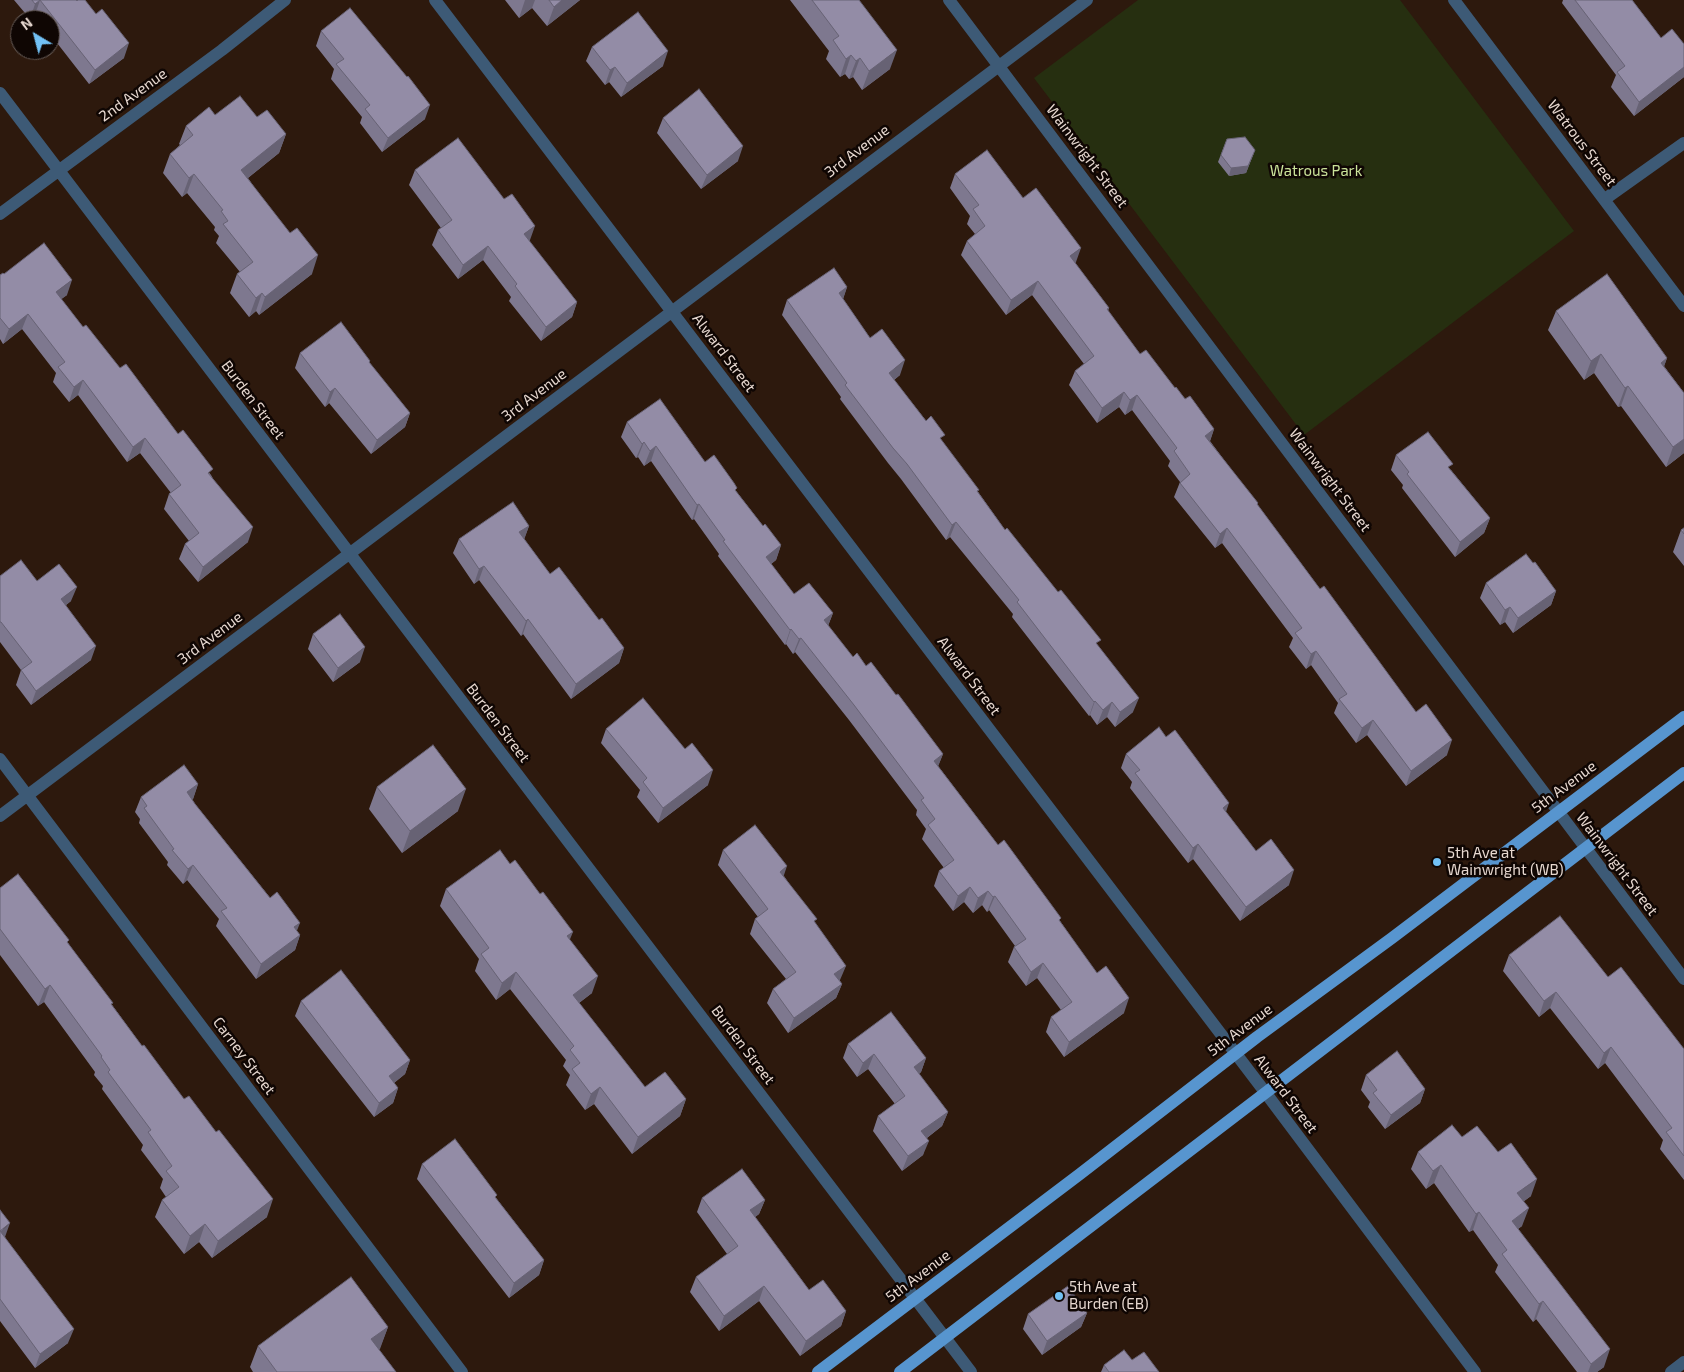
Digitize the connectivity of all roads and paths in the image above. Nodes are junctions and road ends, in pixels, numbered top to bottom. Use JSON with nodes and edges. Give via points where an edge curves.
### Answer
{"nodes":[{"id":1,"x":284,"y":0,"type":"edge"},
{"id":2,"x":435,"y":0,"type":"edge"},
{"id":3,"x":949,"y":0,"type":"edge"},
{"id":4,"x":1087,"y":0,"type":"edge"},
{"id":5,"x":1454,"y":0,"type":"edge"},
{"id":6,"x":999,"y":66,"type":"junction"},
{"id":7,"x":0,"y":93,"type":"edge"},
{"id":8,"x":1684,"y":144,"type":"edge"},
{"id":9,"x":58,"y":170,"type":"junction"},
{"id":10,"x":1605,"y":199,"type":"junction"},
{"id":11,"x":0,"y":214,"type":"edge"},
{"id":12,"x":1684,"y":306,"type":"edge"},
{"id":13,"x":672,"y":312,"type":"junction"},
{"id":14,"x":349,"y":555,"type":"junction"},
{"id":15,"x":1684,"y":716,"type":"edge"},
{"id":16,"x":0,"y":759,"type":"edge"},
{"id":17,"x":1684,"y":773,"type":"edge"},
{"id":18,"x":28,"y":796,"type":"junction"},
{"id":19,"x":1558,"y":813,"type":"junction"},
{"id":20,"x":0,"y":816,"type":"edge"},
{"id":21,"x":1585,"y":848,"type":"junction"},
{"id":22,"x":1684,"y":979,"type":"edge"},
{"id":23,"x":1236,"y":1054,"type":"junction"},
{"id":24,"x":1265,"y":1092,"type":"junction"},
{"id":25,"x":915,"y":1298,"type":"junction"},
{"id":26,"x":945,"y":1338,"type":"junction"},
{"id":27,"x":1684,"y":1362,"type":"edge"},
{"id":28,"x":462,"y":1372,"type":"edge"},
{"id":29,"x":818,"y":1372,"type":"edge"},
{"id":30,"x":900,"y":1372,"type":"edge"},
{"id":31,"x":970,"y":1372,"type":"edge"},
{"id":32,"x":1475,"y":1372,"type":"edge"},
{"id":33,"x":1671,"y":1372,"type":"edge"}],
"edges":[{"from":1,"to":9,"type":"street","name":"2nd Avenue","via":[[222,50]]},
{"from":2,"to":13,"type":"street","name":"Alward Street"},
{"from":3,"to":6,"type":"street","name":"Wainwright Street"},
{"from":4,"to":6,"type":"street","name":"3rd Avenue"},
{"from":5,"to":10,"type":"street","name":"Watrous Street"},
{"from":6,"to":13,"type":"street","name":"3rd Avenue"},
{"from":6,"to":19,"type":"street","name":"Wainwright Street"},
{"from":7,"to":9,"type":"street","name":"Burden Street"},
{"from":8,"to":10,"type":"street"},
{"from":9,"to":11,"type":"street","name":"2nd Avenue"},
{"from":9,"to":14,"type":"street","name":"Burden Street"},
{"from":10,"to":12,"type":"street","name":"Watrous Street"},
{"from":13,"to":14,"type":"street","name":"3rd Avenue"},
{"from":13,"to":23,"type":"street","name":"Alward Street"},
{"from":14,"to":18,"type":"street","name":"3rd Avenue"},
{"from":14,"to":25,"type":"street","name":"Burden Street"},
{"from":15,"to":19,"type":"main road","name":"5th Avenue"},
{"from":16,"to":18,"type":"street","name":"Carney Street"},
{"from":17,"to":21,"type":"main road"},
{"from":18,"to":20,"type":"street","name":"3rd Avenue"},
{"from":18,"to":28,"type":"street","name":"Carney Street"},
{"from":19,"to":21,"type":"street","name":"Wainwright Street"},
{"from":19,"to":23,"type":"main road","name":"5th Avenue"},
{"from":21,"to":22,"type":"street","name":"Wainwright Street"},
{"from":21,"to":24,"type":"main road"},
{"from":23,"to":24,"type":"street","name":"Alward Street"},
{"from":23,"to":25,"type":"main road","name":"5th Avenue"},
{"from":24,"to":26,"type":"main road"},
{"from":24,"to":32,"type":"street","name":"Alward Street"},
{"from":25,"to":26,"type":"street","name":"Burden Street"},
{"from":25,"to":29,"type":"main road","name":"5th Avenue"},
{"from":26,"to":30,"type":"main road"},
{"from":26,"to":31,"type":"street","name":"Burden Street"},
{"from":27,"to":33,"type":"street"}]}
